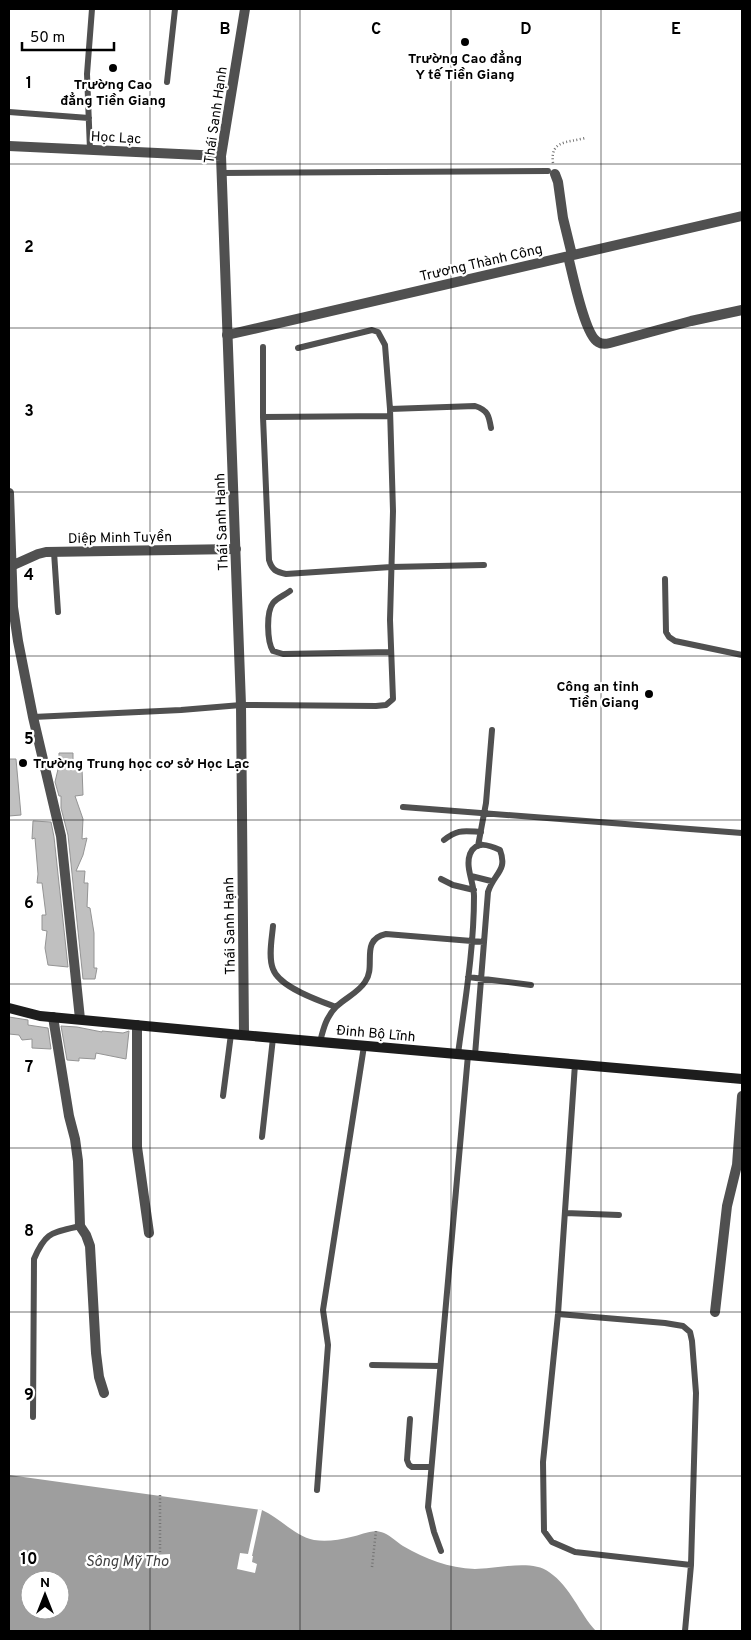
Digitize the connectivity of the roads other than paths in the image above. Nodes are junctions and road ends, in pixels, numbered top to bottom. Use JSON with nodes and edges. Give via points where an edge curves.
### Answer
{"nodes":[{"id":1,"x":92,"y":9,"type":"edge"},
{"id":2,"x":175,"y":9,"type":"edge"},
{"id":3,"x":244,"y":9,"type":"edge"},
{"id":4,"x":167,"y":82,"type":"dead end"},
{"id":5,"x":9,"y":112,"type":"edge"},
{"id":6,"x":89,"y":118,"type":"junction"},
{"id":7,"x":9,"y":146,"type":"edge"},
{"id":8,"x":90,"y":150,"type":"junction"},
{"id":9,"x":221,"y":156,"type":"junction"},
{"id":10,"x":221,"y":173,"type":"junction"},
{"id":11,"x":552,"y":173,"type":"joint"},
{"id":12,"x":742,"y":216,"type":"edge"},
{"id":13,"x":570,"y":256,"type":"junction"},
{"id":14,"x":742,"y":310,"type":"edge"},
{"id":15,"x":227,"y":335,"type":"junction"},
{"id":16,"x":263,"y":347,"type":"dead end"},
{"id":17,"x":298,"y":348,"type":"dead end"},
{"id":18,"x":390,"y":413,"type":"junction"},
{"id":19,"x":263,"y":417,"type":"junction"},
{"id":20,"x":492,"y":428,"type":"dead end"},
{"id":21,"x":9,"y":493,"type":"edge"},
{"id":22,"x":236,"y":550,"type":"junction"},
{"id":23,"x":54,"y":552,"type":"junction"},
{"id":24,"x":484,"y":565,"type":"dead end"},
{"id":25,"x":10,"y":566,"type":"edge"},
{"id":26,"x":391,"y":567,"type":"junction"},
{"id":27,"x":665,"y":579,"type":"dead end"},
{"id":28,"x":290,"y":591,"type":"dead end"},
{"id":29,"x":58,"y":612,"type":"dead end"},
{"id":30,"x":391,"y":652,"type":"junction"},
{"id":31,"x":742,"y":656,"type":"edge"},
{"id":32,"x":241,"y":705,"type":"junction"},
{"id":33,"x":34,"y":717,"type":"junction"},
{"id":34,"x":492,"y":730,"type":"dead end"},
{"id":35,"x":403,"y":807,"type":"dead end"},
{"id":36,"x":484,"y":812,"type":"junction"},
{"id":37,"x":481,"y":832,"type":"junction"},
{"id":38,"x":742,"y":833,"type":"edge"},
{"id":39,"x":444,"y":840,"type":"dead end"},
{"id":40,"x":478,"y":846,"type":"junction"},
{"id":41,"x":471,"y":876,"type":"junction"},
{"id":42,"x":442,"y":879,"type":"dead end"},
{"id":43,"x":492,"y":881,"type":"junction"},
{"id":44,"x":474,"y":890,"type":"junction"},
{"id":45,"x":273,"y":926,"type":"dead end"},
{"id":46,"x":472,"y":941,"type":"junction"},
{"id":47,"x":484,"y":942,"type":"junction"},
{"id":48,"x":468,"y":977,"type":"junction"},
{"id":49,"x":481,"y":978,"type":"junction"},
{"id":50,"x":531,"y":985,"type":"dead end"},
{"id":51,"x":336,"y":1007,"type":"junction"},
{"id":52,"x":9,"y":1008,"type":"edge"},
{"id":53,"x":53,"y":1017,"type":"junction"},
{"id":54,"x":80,"y":1019,"type":"junction"},
{"id":55,"x":137,"y":1025,"type":"junction"},
{"id":56,"x":231,"y":1034,"type":"junction"},
{"id":57,"x":244,"y":1036,"type":"junction"},
{"id":58,"x":273,"y":1038,"type":"junction"},
{"id":59,"x":320,"y":1042,"type":"junction"},
{"id":60,"x":364,"y":1046,"type":"junction"},
{"id":61,"x":467,"y":1054,"type":"junction"},
{"id":62,"x":575,"y":1064,"type":"junction"},
{"id":63,"x":742,"y":1079,"type":"edge"},
{"id":64,"x":223,"y":1096,"type":"dead end"},
{"id":65,"x":742,"y":1096,"type":"edge"},
{"id":66,"x":262,"y":1137,"type":"dead end"},
{"id":67,"x":565,"y":1213,"type":"junction"},
{"id":68,"x":619,"y":1215,"type":"dead end"},
{"id":69,"x":80,"y":1226,"type":"junction"},
{"id":70,"x":149,"y":1233,"type":"dead end"},
{"id":71,"x":715,"y":1312,"type":"dead end"},
{"id":72,"x":558,"y":1314,"type":"junction"},
{"id":73,"x":372,"y":1365,"type":"dead end"},
{"id":74,"x":440,"y":1366,"type":"junction"},
{"id":75,"x":104,"y":1393,"type":"dead end"},
{"id":76,"x":34,"y":1417,"type":"dead end"},
{"id":77,"x":410,"y":1419,"type":"dead end"},
{"id":78,"x":431,"y":1467,"type":"junction"},
{"id":79,"x":317,"y":1490,"type":"dead end"},
{"id":80,"x":441,"y":1550,"type":"dead end"},
{"id":81,"x":691,"y":1565,"type":"junction"},
{"id":82,"x":685,"y":1631,"type":"edge"}],
"edges":[{"from":1,"to":6,"type":"lane","via":[[86,74]]},
{"from":2,"to":4,"type":"lane"},
{"from":3,"to":9,"type":"street","name":"Thái Sanh Hạnh"},
{"from":5,"to":6,"type":"lane"},
{"from":6,"to":8,"type":"lane"},
{"from":7,"to":8,"type":"street","name":"Học Lạc"},
{"from":8,"to":9,"type":"street","name":"Học Lạc"},
{"from":9,"to":10,"type":"street","name":"Thái Sanh Hạnh"},
{"from":10,"to":11,"type":"lane"},
{"from":10,"to":15,"type":"street","name":"Thái Sanh Hạnh"},
{"from":11,"to":13,"type":"street"},
{"from":12,"to":13,"type":"street","name":"Trương Thành Công"},
{"from":13,"to":14,"type":"street","via":[[581,309],[593,339],[598,342],[610,343]]},
{"from":13,"to":15,"type":"street","name":"Trương Thành Công"},
{"from":15,"to":22,"type":"street","name":"Thái Sanh Hạnh"},
{"from":16,"to":19,"type":"lane"},
{"from":17,"to":18,"type":"lane","via":[[372,330],[378,332],[386,345]]},
{"from":18,"to":19,"type":"lane"},
{"from":18,"to":20,"type":"lane","via":[[475,406],[488,414]]},
{"from":18,"to":26,"type":"lane"},
{"from":19,"to":26,"type":"lane","via":[[268,560],[271,568],[286,574]]},
{"from":21,"to":25,"type":"street"},
{"from":22,"to":23,"type":"street","name":"Diệp Minh Tuyền"},
{"from":22,"to":32,"type":"street","name":"Thái Sanh Hạnh"},
{"from":23,"to":25,"type":"street","name":"Diệp Minh Tuyền","via":[[38,554]]},
{"from":23,"to":29,"type":"lane"},
{"from":24,"to":26,"type":"lane"},
{"from":25,"to":33,"type":"street","via":[[18,641]]},
{"from":26,"to":30,"type":"lane"},
{"from":27,"to":31,"type":"lane","via":[[666,632],[669,637]]},
{"from":28,"to":30,"type":"lane","via":[[270,607],[269,646],[273,651],[283,654]]},
{"from":30,"to":32,"type":"lane","via":[[393,699],[386,705]]},
{"from":32,"to":33,"type":"lane"},
{"from":32,"to":57,"type":"street","name":"Thái Sanh Hạnh"},
{"from":33,"to":54,"type":"street","via":[[60,836]]},
{"from":34,"to":36,"type":"lane"},
{"from":35,"to":36,"type":"lane"},
{"from":36,"to":37,"type":"lane"},
{"from":36,"to":38,"type":"lane"},
{"from":37,"to":39,"type":"lane","via":[[454,832]]},
{"from":37,"to":40,"type":"lane"},
{"from":40,"to":41,"type":"lane","via":[[470,854]]},
{"from":40,"to":43,"type":"lane","via":[[490,845],[500,850],[502,868]]},
{"from":41,"to":43,"type":"lane"},
{"from":41,"to":44,"type":"lane"},
{"from":42,"to":44,"type":"lane"},
{"from":43,"to":47,"type":"lane","via":[[488,892]]},
{"from":44,"to":46,"type":"lane"},
{"from":45,"to":51,"type":"lane","via":[[271,961],[279,978],[307,996]]},
{"from":46,"to":47,"type":"lane"},
{"from":46,"to":48,"type":"lane"},
{"from":46,"to":51,"type":"lane","via":[[377,936],[370,951],[367,981]]},
{"from":47,"to":49,"type":"lane"},
{"from":48,"to":49,"type":"lane"},
{"from":48,"to":61,"type":"lane"},
{"from":49,"to":50,"type":"lane"},
{"from":49,"to":61,"type":"lane"},
{"from":51,"to":59,"type":"lane","via":[[323,1028]]},
{"from":52,"to":53,"type":"main road","name":"Đinh Bộ Lĩnh"},
{"from":53,"to":54,"type":"main road","name":"Đinh Bộ Lĩnh"},
{"from":53,"to":69,"type":"street","via":[[78,1161]]},
{"from":54,"to":55,"type":"main road","name":"Đinh Bộ Lĩnh"},
{"from":55,"to":56,"type":"main road","name":"Đinh Bộ Lĩnh"},
{"from":55,"to":70,"type":"street","via":[[137,1147]]},
{"from":56,"to":57,"type":"main road","name":"Đinh Bộ Lĩnh"},
{"from":56,"to":64,"type":"lane"},
{"from":57,"to":58,"type":"main road","name":"Đinh Bộ Lĩnh"},
{"from":58,"to":59,"type":"main road","name":"Đinh Bộ Lĩnh"},
{"from":58,"to":66,"type":"lane"},
{"from":59,"to":60,"type":"main road","name":"Đinh Bộ Lĩnh"},
{"from":60,"to":61,"type":"main road","name":"Đinh Bộ Lĩnh"},
{"from":60,"to":79,"type":"lane","via":[[323,1310],[328,1345]]},
{"from":61,"to":62,"type":"main road","name":"Đinh Bộ Lĩnh"},
{"from":61,"to":74,"type":"lane"},
{"from":62,"to":63,"type":"main road","name":"Đinh Bộ Lĩnh"},
{"from":62,"to":67,"type":"lane"},
{"from":65,"to":71,"type":"street","via":[[737,1164],[726,1206]]},
{"from":67,"to":68,"type":"lane"},
{"from":67,"to":72,"type":"lane"},
{"from":69,"to":75,"type":"street","via":[[90,1246],[96,1353]]},
{"from":69,"to":76,"type":"lane","via":[[51,1233],[41,1242],[34,1259]]},
{"from":72,"to":81,"type":"lane","via":[[666,1322],[683,1326],[690,1332],[696,1393]]},
{"from":72,"to":81,"type":"lane","via":[[543,1462],[544,1531],[552,1542],[575,1552]]},
{"from":73,"to":74,"type":"lane"},
{"from":74,"to":78,"type":"lane"},
{"from":77,"to":78,"type":"lane","via":[[409,1465]]},
{"from":78,"to":80,"type":"lane","via":[[428,1507]]},
{"from":81,"to":82,"type":"lane"}]}
